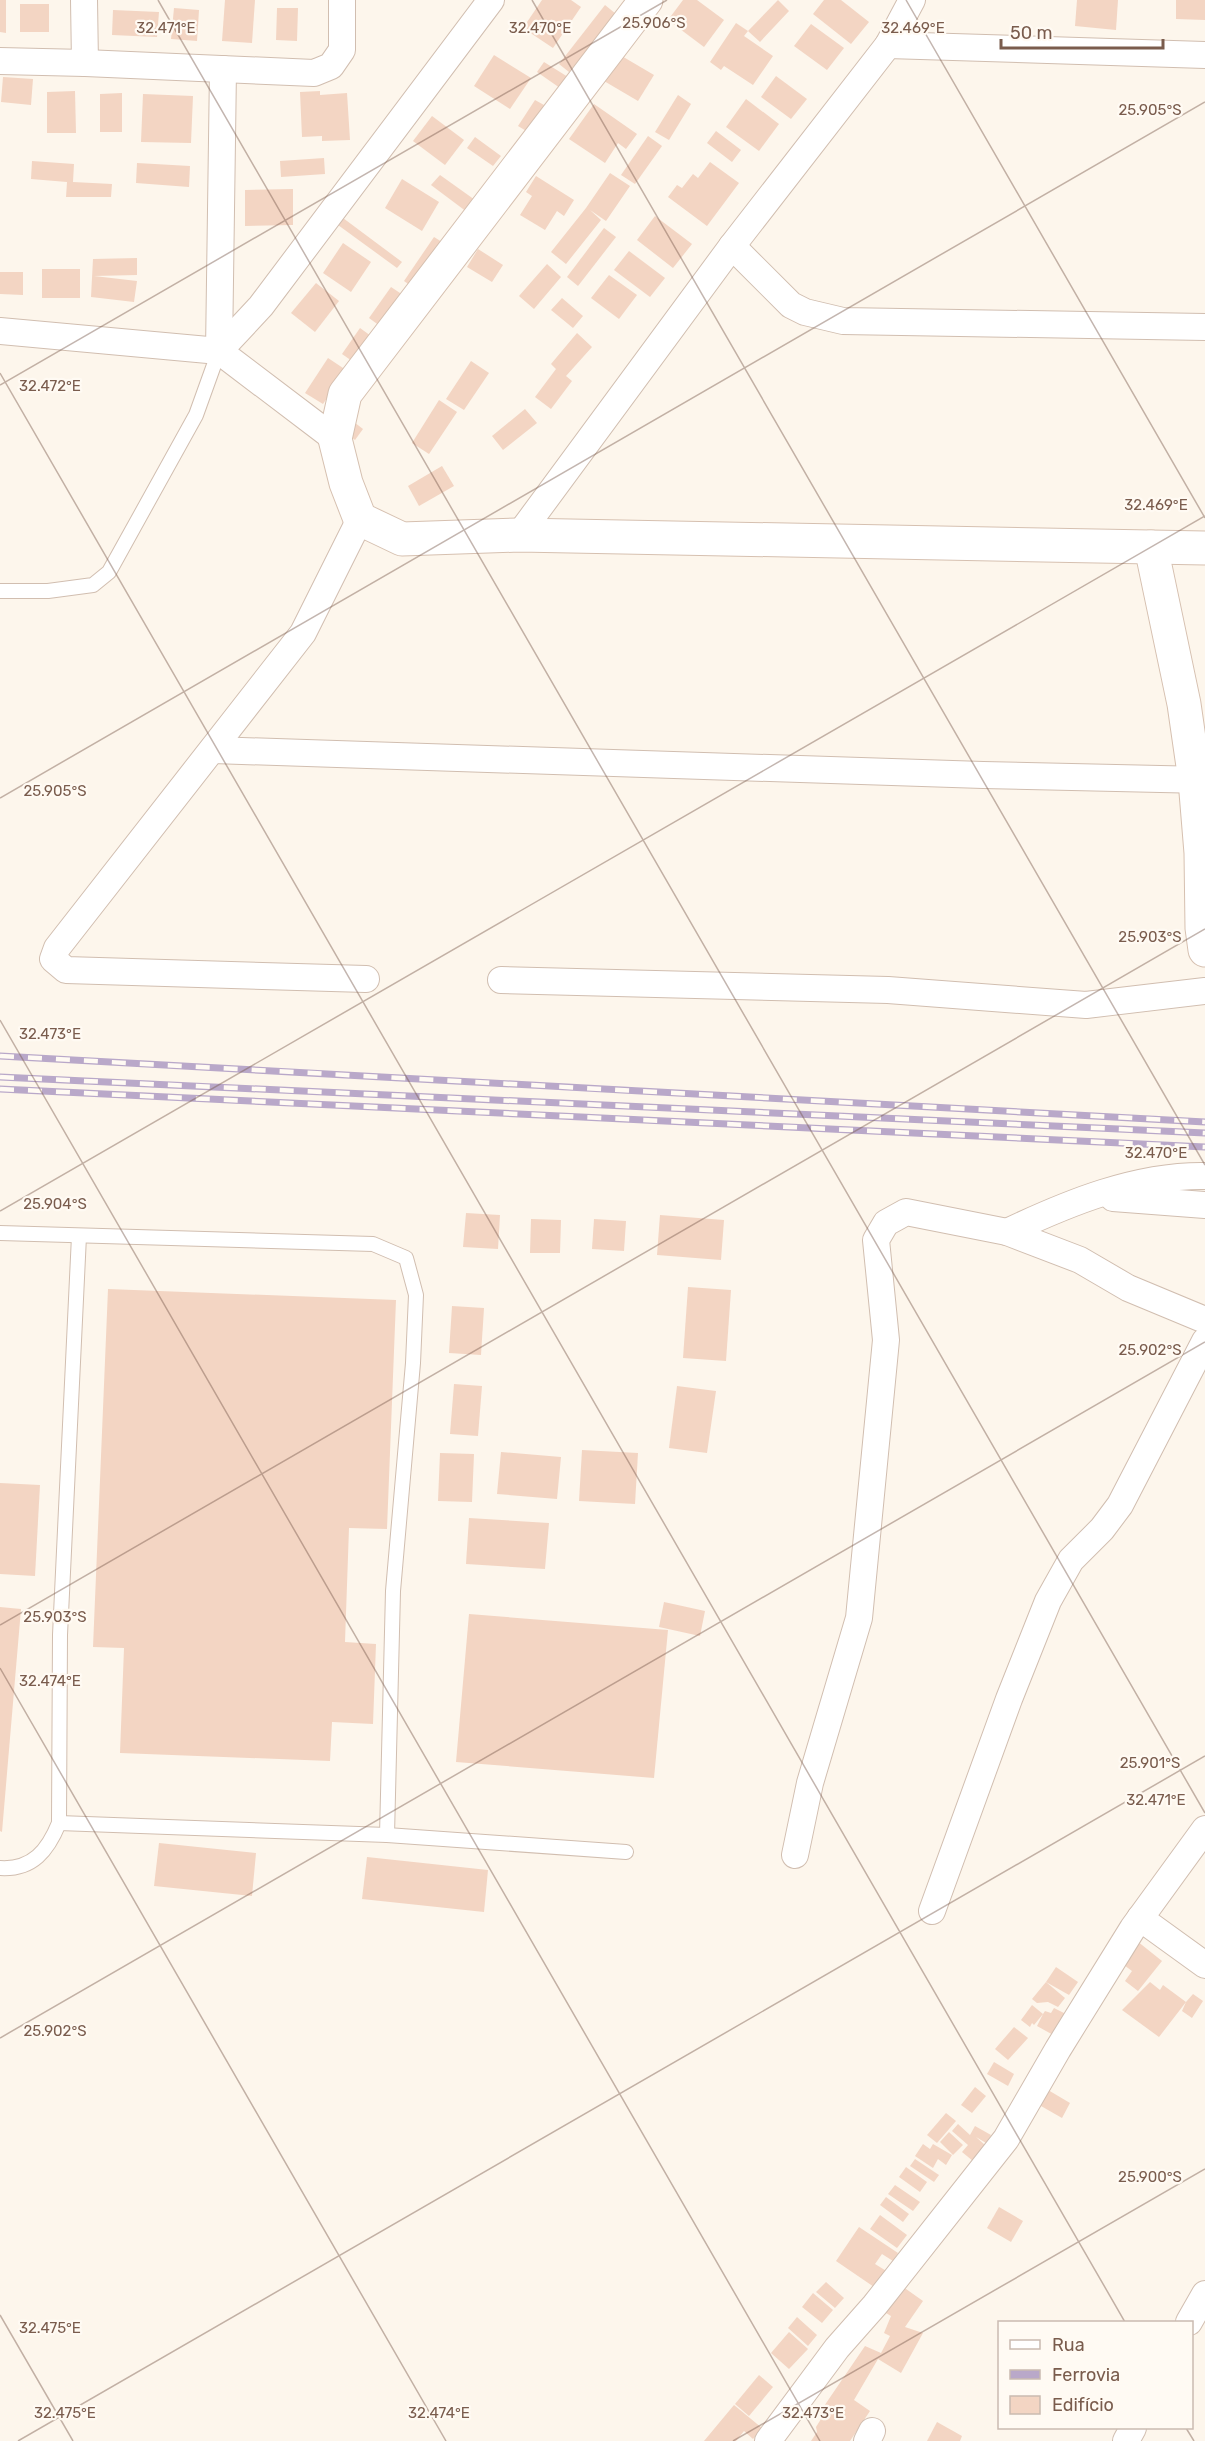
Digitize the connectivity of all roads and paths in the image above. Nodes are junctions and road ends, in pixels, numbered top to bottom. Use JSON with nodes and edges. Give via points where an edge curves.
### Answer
{"nodes":[{"id":1,"x":84,"y":0,"type":"edge"},
{"id":2,"x":342,"y":0,"type":"edge"},
{"id":3,"x":491,"y":0,"type":"edge"},
{"id":4,"x":646,"y":0,"type":"edge"},
{"id":5,"x":912,"y":0,"type":"edge"},
{"id":6,"x":888,"y":45,"type":"junction"},
{"id":7,"x":1205,"y":55,"type":"edge"},
{"id":8,"x":0,"y":61,"type":"edge"},
{"id":9,"x":85,"y":63,"type":"junction"},
{"id":10,"x":224,"y":69,"type":"junction"},
{"id":11,"x":732,"y":246,"type":"junction"},
{"id":12,"x":1205,"y":327,"type":"edge"},
{"id":13,"x":0,"y":331,"type":"edge"},
{"id":14,"x":219,"y":351,"type":"junction"},
{"id":15,"x":335,"y":439,"type":"junction"},
{"id":16,"x":360,"y":519,"type":"junction"},
{"id":17,"x":519,"y":535,"type":"junction"},
{"id":18,"x":1151,"y":547,"type":"junction"},
{"id":19,"x":1205,"y":548,"type":"edge"},
{"id":20,"x":0,"y":591,"type":"edge"},
{"id":21,"x":213,"y":750,"type":"junction"},
{"id":22,"x":1200,"y":780,"type":"edge"},
{"id":23,"x":1205,"y":950,"type":"edge"},
{"id":24,"x":366,"y":979,"type":"dead end"},
{"id":25,"x":501,"y":980,"type":"dead end"},
{"id":26,"x":1205,"y":992,"type":"edge"},
{"id":27,"x":1205,"y":1176,"type":"edge"},
{"id":28,"x":1092,"y":1196,"type":"junction"},
{"id":29,"x":1205,"y":1205,"type":"edge"},
{"id":30,"x":1007,"y":1232,"type":"junction"},
{"id":31,"x":0,"y":1233,"type":"edge"},
{"id":32,"x":79,"y":1236,"type":"junction"},
{"id":33,"x":1205,"y":1320,"type":"edge"},
{"id":34,"x":1205,"y":1341,"type":"edge"},
{"id":35,"x":59,"y":1823,"type":"junction"},
{"id":36,"x":1205,"y":1829,"type":"edge"},
{"id":37,"x":387,"y":1835,"type":"junction"},
{"id":38,"x":626,"y":1852,"type":"dead end"},
{"id":39,"x":795,"y":1855,"type":"dead end"},
{"id":40,"x":0,"y":1868,"type":"edge"},
{"id":41,"x":933,"y":1911,"type":"dead end"},
{"id":42,"x":1140,"y":1918,"type":"junction"},
{"id":43,"x":1205,"y":1965,"type":"edge"},
{"id":44,"x":1205,"y":2294,"type":"edge"},
{"id":45,"x":1190,"y":2321,"type":"edge"},
{"id":46,"x":768,"y":2441,"type":"edge"}],
"edges":[{"from":1,"to":9,"type":"street"},
{"from":2,"to":10,"type":"street","via":[[342,50],[331,66],[314,73]]},
{"from":3,"to":14,"type":"street","via":[[261,306]]},
{"from":4,"to":15,"type":"street","via":[[345,393]]},
{"from":5,"to":6,"type":"street"},
{"from":6,"to":7,"type":"street"},
{"from":6,"to":11,"type":"street"},
{"from":8,"to":9,"type":"street"},
{"from":9,"to":10,"type":"street"},
{"from":10,"to":14,"type":"street"},
{"from":11,"to":12,"type":"street","via":[[791,305],[843,321]]},
{"from":11,"to":17,"type":"street"},
{"from":13,"to":14,"type":"street"},
{"from":14,"to":15,"type":"street"},
{"from":14,"to":20,"type":"lane","via":[[196,415],[109,572],[93,585],[48,591]]},
{"from":15,"to":16,"type":"street"},
{"from":16,"to":17,"type":"street","via":[[402,539]]},
{"from":16,"to":21,"type":"street","via":[[303,633]]},
{"from":17,"to":18,"type":"street"},
{"from":18,"to":19,"type":"street"},
{"from":18,"to":22,"type":"street"},
{"from":21,"to":22,"type":"street"},
{"from":21,"to":24,"type":"street","via":[[57,948],[53,959],[66,970]]},
{"from":22,"to":23,"type":"street"},
{"from":25,"to":26,"type":"street","via":[[888,990],[1086,1005]]},
{"from":27,"to":28,"type":"street","via":[[1157,1180]]},
{"from":28,"to":29,"type":"street"},
{"from":28,"to":30,"type":"street"},
{"from":30,"to":33,"type":"street","via":[[1080,1260],[1128,1288]]},
{"from":30,"to":39,"type":"street","via":[[906,1212],[885,1222],[876,1240],[886,1341],[859,1618],[810,1783]]},
{"from":31,"to":32,"type":"lane"},
{"from":32,"to":35,"type":"lane","via":[[60,1635]]},
{"from":32,"to":37,"type":"lane","via":[[373,1244],[406,1258],[416,1294],[393,1591]]},
{"from":34,"to":41,"type":"street","via":[[1120,1505],[1071,1560],[1048,1601]]},
{"from":35,"to":37,"type":"lane"},
{"from":35,"to":40,"type":"lane","via":[[51,1844],[33,1862]]},
{"from":36,"to":42,"type":"street"},
{"from":37,"to":38,"type":"lane"},
{"from":42,"to":43,"type":"street"},
{"from":42,"to":46,"type":"street","via":[[1006,2139],[837,2348]]},
{"from":44,"to":45,"type":"street"}]}
